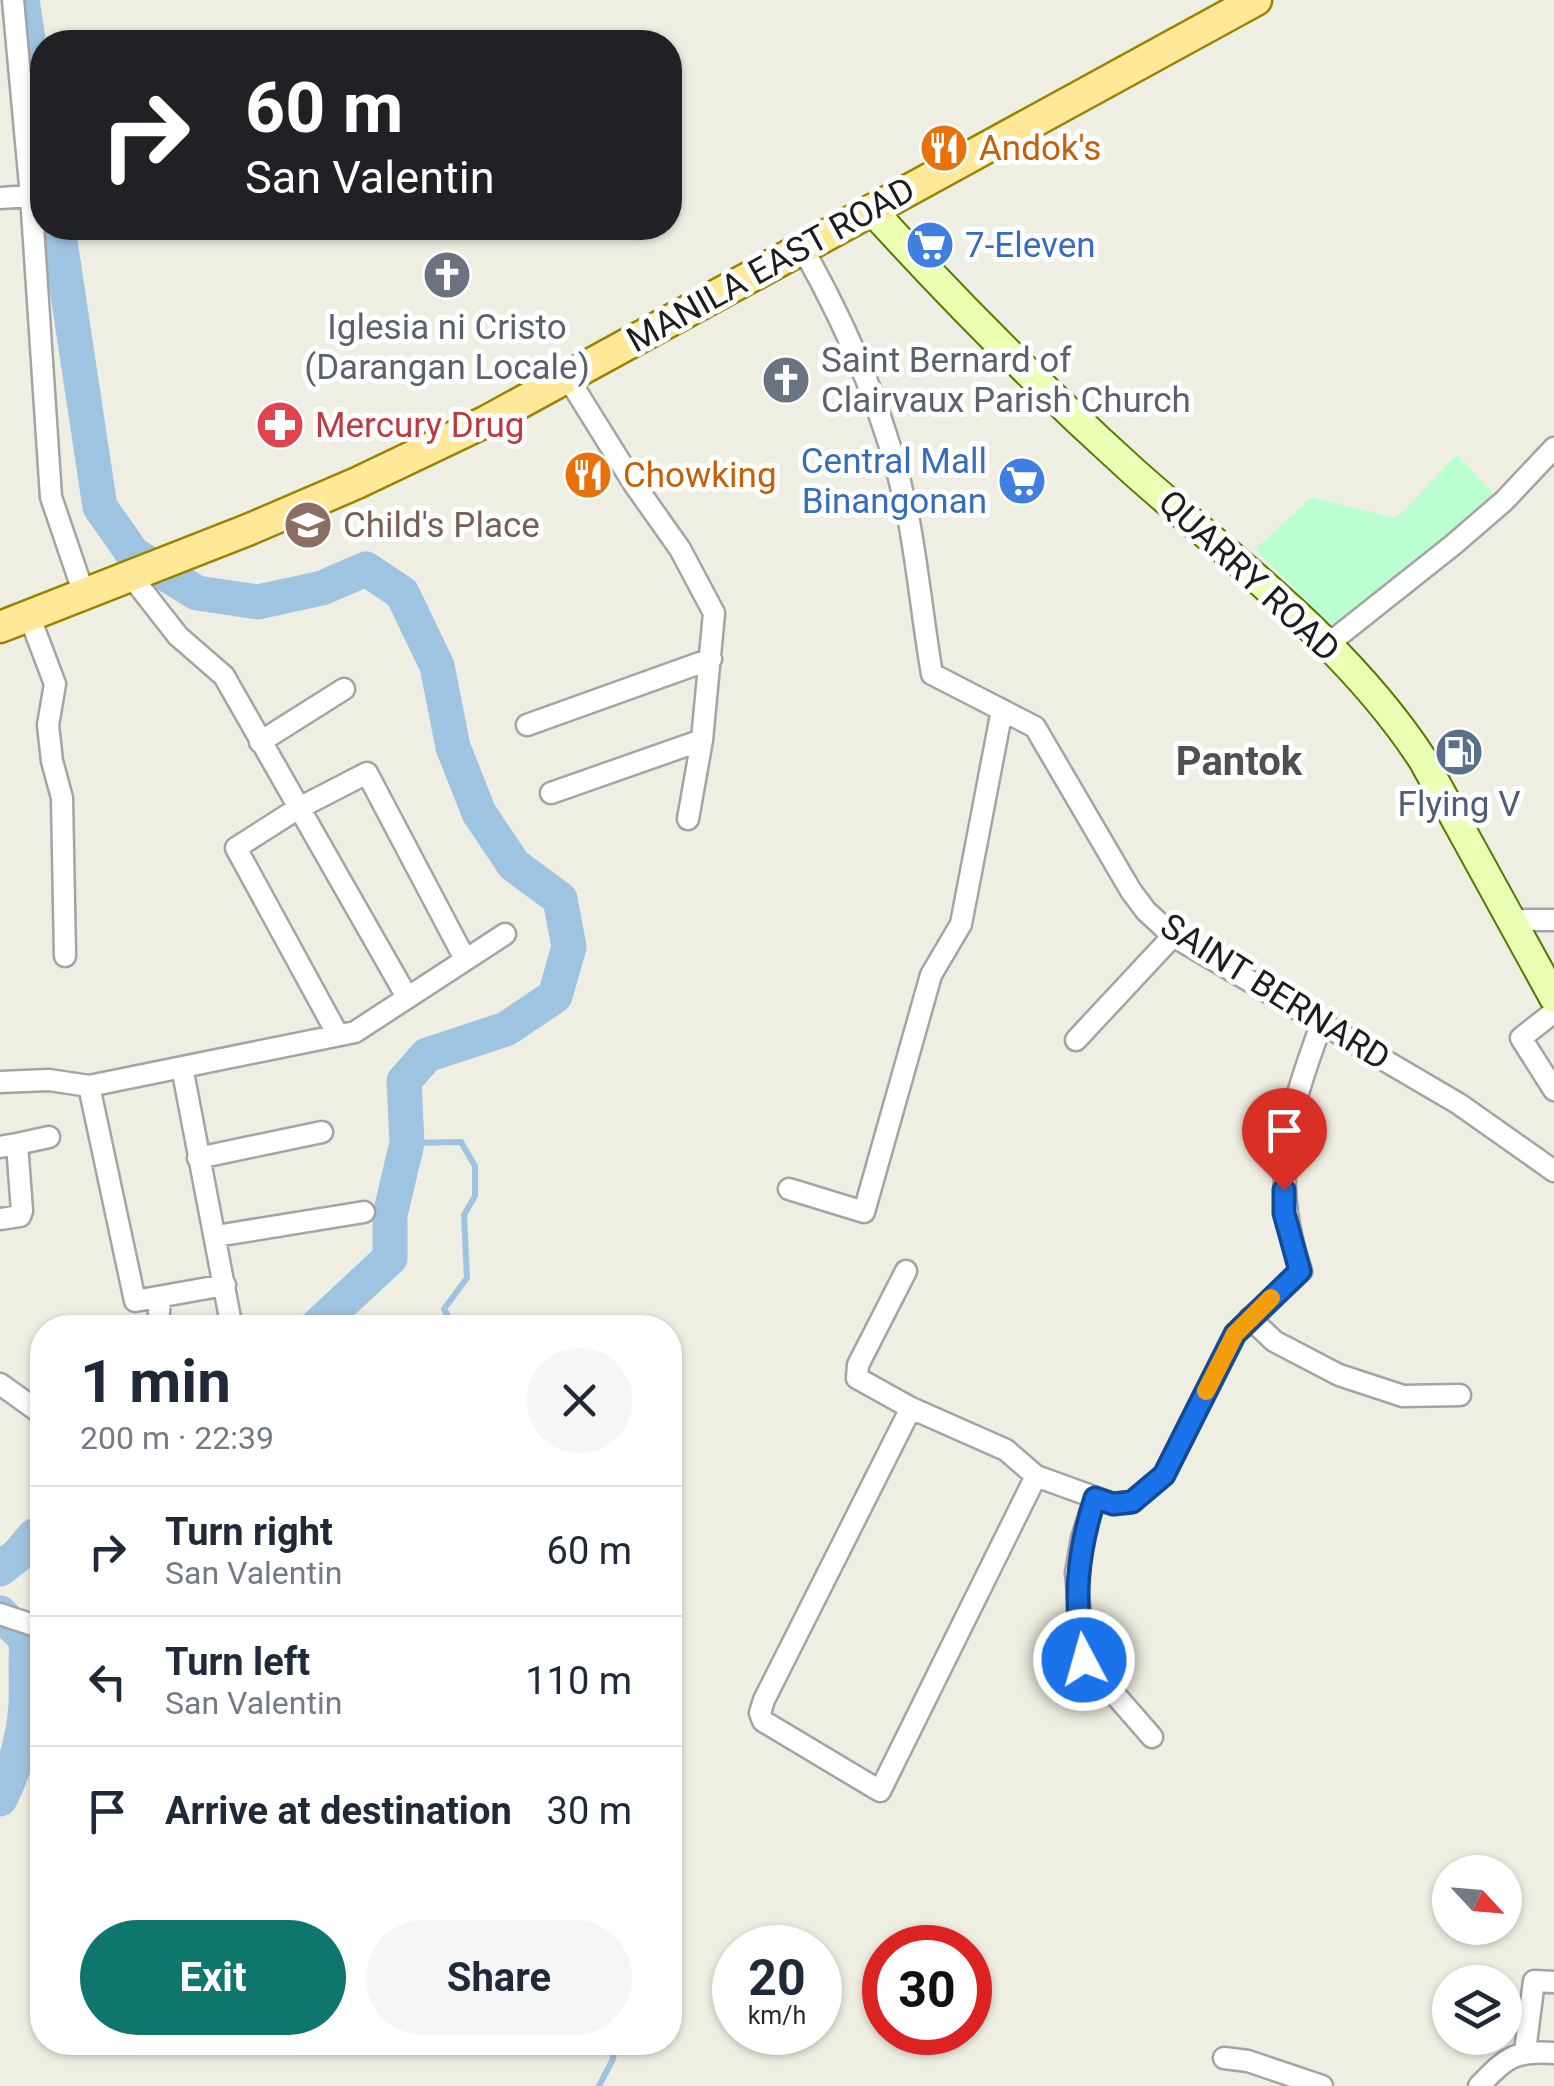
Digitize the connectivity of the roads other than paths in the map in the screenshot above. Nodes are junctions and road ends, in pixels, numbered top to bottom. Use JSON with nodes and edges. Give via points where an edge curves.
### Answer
{"nodes":[{"id":1,"x":14,"y":0,"type":"edge"},
{"id":2,"x":1256,"y":0,"type":"edge"},
{"id":3,"x":30,"y":184,"type":"edge"},
{"id":4,"x":30,"y":196,"type":"edge"},
{"id":5,"x":0,"y":198,"type":"edge"},
{"id":6,"x":871,"y":209,"type":"junction"},
{"id":7,"x":34,"y":240,"type":"edge"},
{"id":8,"x":802,"y":247,"type":"junction"},
{"id":9,"x":568,"y":378,"type":"junction"},
{"id":10,"x":1554,"y":448,"type":"edge"},
{"id":11,"x":133,"y":575,"type":"junction"},
{"id":12,"x":84,"y":594,"type":"junction"},
{"id":13,"x":30,"y":618,"type":"junction"},
{"id":14,"x":0,"y":627,"type":"edge"},
{"id":15,"x":1328,"y":645,"type":"junction"},
{"id":16,"x":710,"y":659,"type":"junction"},
{"id":17,"x":344,"y":689,"type":"dead end"},
{"id":18,"x":1002,"y":710,"type":"junction"},
{"id":19,"x":527,"y":725,"type":"dead end"},
{"id":20,"x":702,"y":740,"type":"junction"},
{"id":21,"x":260,"y":742,"type":"junction"},
{"id":22,"x":552,"y":793,"type":"dead end"},
{"id":23,"x":297,"y":809,"type":"junction"},
{"id":24,"x":688,"y":819,"type":"dead end"},
{"id":25,"x":1508,"y":920,"type":"junction"},
{"id":26,"x":1554,"y":920,"type":"edge"},
{"id":27,"x":505,"y":934,"type":"dead end"},
{"id":28,"x":1173,"y":936,"type":"junction"},
{"id":29,"x":65,"y":956,"type":"dead end"},
{"id":30,"x":465,"y":959,"type":"junction"},
{"id":31,"x":407,"y":996,"type":"junction"},
{"id":32,"x":1554,"y":998,"type":"edge"},
{"id":33,"x":1554,"y":1012,"type":"edge"},
{"id":34,"x":1321,"y":1025,"type":"junction"},
{"id":35,"x":338,"y":1035,"type":"junction"},
{"id":36,"x":1076,"y":1040,"type":"dead end"},
{"id":37,"x":182,"y":1067,"type":"junction"},
{"id":38,"x":0,"y":1082,"type":"edge"},
{"id":39,"x":89,"y":1086,"type":"junction"},
{"id":40,"x":1554,"y":1090,"type":"edge"},
{"id":41,"x":322,"y":1132,"type":"dead end"},
{"id":42,"x":48,"y":1137,"type":"dead end"},
{"id":43,"x":9,"y":1145,"type":"edge"},
{"id":44,"x":198,"y":1158,"type":"junction"},
{"id":45,"x":1552,"y":1166,"type":"edge"},
{"id":46,"x":789,"y":1188,"type":"dead end"},
{"id":47,"x":364,"y":1212,"type":"dead end"},
{"id":48,"x":0,"y":1218,"type":"edge"},
{"id":49,"x":216,"y":1236,"type":"junction"},
{"id":50,"x":906,"y":1271,"type":"dead end"},
{"id":51,"x":225,"y":1285,"type":"junction"},
{"id":52,"x":160,"y":1297,"type":"junction"},
{"id":53,"x":159,"y":1315,"type":"edge"},
{"id":54,"x":230,"y":1315,"type":"edge"},
{"id":55,"x":1250,"y":1318,"type":"junction"},
{"id":56,"x":0,"y":1384,"type":"edge"},
{"id":57,"x":1460,"y":1396,"type":"dead end"},
{"id":58,"x":30,"y":1405,"type":"edge"},
{"id":59,"x":911,"y":1408,"type":"junction"},
{"id":60,"x":1036,"y":1476,"type":"junction"},
{"id":61,"x":1095,"y":1498,"type":"junction"},
{"id":62,"x":2,"y":1614,"type":"edge"},
{"id":63,"x":30,"y":1624,"type":"edge"},
{"id":64,"x":1152,"y":1737,"type":"dead end"},
{"id":65,"x":1554,"y":1982,"type":"edge"},
{"id":66,"x":1526,"y":2051,"type":"junction"},
{"id":67,"x":1554,"y":2053,"type":"edge"},
{"id":68,"x":1224,"y":2058,"type":"dead end"},
{"id":69,"x":1322,"y":2086,"type":"edge"},
{"id":70,"x":1479,"y":2086,"type":"edge"}],
"edges":[{"from":1,"to":3,"type":"street"},
{"from":2,"to":6,"type":"main road","name":"MANILA EAST ROAD"},
{"from":4,"to":5,"type":"street"},
{"from":6,"to":8,"type":"main road","name":"MANILA EAST ROAD"},
{"from":6,"to":15,"type":"street","name":"QUARRY ROAD","via":[[1023,370]]},
{"from":7,"to":12,"type":"street","via":[[51,497]]},
{"from":8,"to":9,"type":"main road","name":"MANILA EAST ROAD"},
{"from":8,"to":18,"type":"street","name":"SAINT BERNARD","via":[[836,306],[878,406],[908,516],[932,674]]},
{"from":9,"to":11,"type":"main road","name":"MANILA EAST ROAD","via":[[373,475]]},
{"from":9,"to":16,"type":"street","via":[[714,613]]},
{"from":10,"to":15,"type":"street","via":[[1453,546]]},
{"from":11,"to":12,"type":"main road","name":"MANILA EAST ROAD"},
{"from":11,"to":21,"type":"street","via":[[178,636],[224,676]]},
{"from":12,"to":13,"type":"main road","name":"MANILA EAST ROAD"},
{"from":13,"to":14,"type":"main road","name":"MANILA EAST ROAD"},
{"from":13,"to":29,"type":"street","via":[[56,684],[48,724],[62,798]]},
{"from":15,"to":25,"type":"street","name":"QUARRY ROAD","via":[[1424,760]]},
{"from":16,"to":19,"type":"street"},
{"from":16,"to":20,"type":"street"},
{"from":17,"to":21,"type":"street"},
{"from":18,"to":28,"type":"street","name":"SAINT BERNARD","via":[[1035,727],[1131,890]]},
{"from":18,"to":46,"type":"street","via":[[961,924],[930,976],[864,1212]]},
{"from":20,"to":22,"type":"street"},
{"from":20,"to":24,"type":"street"},
{"from":21,"to":23,"type":"street"},
{"from":23,"to":30,"type":"street","via":[[368,773]]},
{"from":23,"to":31,"type":"street"},
{"from":23,"to":35,"type":"street","via":[[236,848]]},
{"from":25,"to":26,"type":"street"},
{"from":25,"to":32,"type":"street","name":"QUARRY ROAD"},
{"from":27,"to":30,"type":"street"},
{"from":28,"to":34,"type":"street","name":"SAINT BERNARD"},
{"from":28,"to":36,"type":"street"},
{"from":30,"to":31,"type":"street"},
{"from":31,"to":35,"type":"street","via":[[354,1032]]},
{"from":33,"to":40,"type":"street","via":[[1521,1038]]},
{"from":34,"to":45,"type":"street","name":"SAINT BERNARD"},
{"from":34,"to":55,"type":"street","via":[[1298,1092],[1284,1168],[1284,1213],[1300,1271]]},
{"from":35,"to":37,"type":"street"},
{"from":37,"to":39,"type":"street"},
{"from":37,"to":44,"type":"street"},
{"from":38,"to":39,"type":"street"},
{"from":39,"to":52,"type":"street","via":[[135,1302]]},
{"from":41,"to":44,"type":"street"},
{"from":42,"to":43,"type":"street"},
{"from":43,"to":48,"type":"street","via":[[22,1210]]},
{"from":44,"to":49,"type":"street"},
{"from":47,"to":49,"type":"street"},
{"from":49,"to":51,"type":"street"},
{"from":50,"to":59,"type":"street","via":[[857,1378]]},
{"from":51,"to":52,"type":"street"},
{"from":51,"to":54,"type":"street"},
{"from":52,"to":53,"type":"street"},
{"from":55,"to":57,"type":"street","via":[[1274,1340],[1338,1375],[1403,1396]]},
{"from":55,"to":61,"type":"street","via":[[1235,1334],[1164,1475],[1132,1502]]},
{"from":56,"to":58,"type":"street"},
{"from":59,"to":60,"type":"street","via":[[1006,1450]]},
{"from":59,"to":60,"type":"street","via":[[760,1713],[880,1791]]},
{"from":60,"to":61,"type":"street"},
{"from":61,"to":64,"type":"street","via":[[1076,1573],[1084,1660]]},
{"from":62,"to":63,"type":"street"},
{"from":65,"to":66,"type":"street","via":[[1534,1981]]},
{"from":66,"to":67,"type":"street"},
{"from":66,"to":70,"type":"street"},
{"from":68,"to":69,"type":"street"}]}
